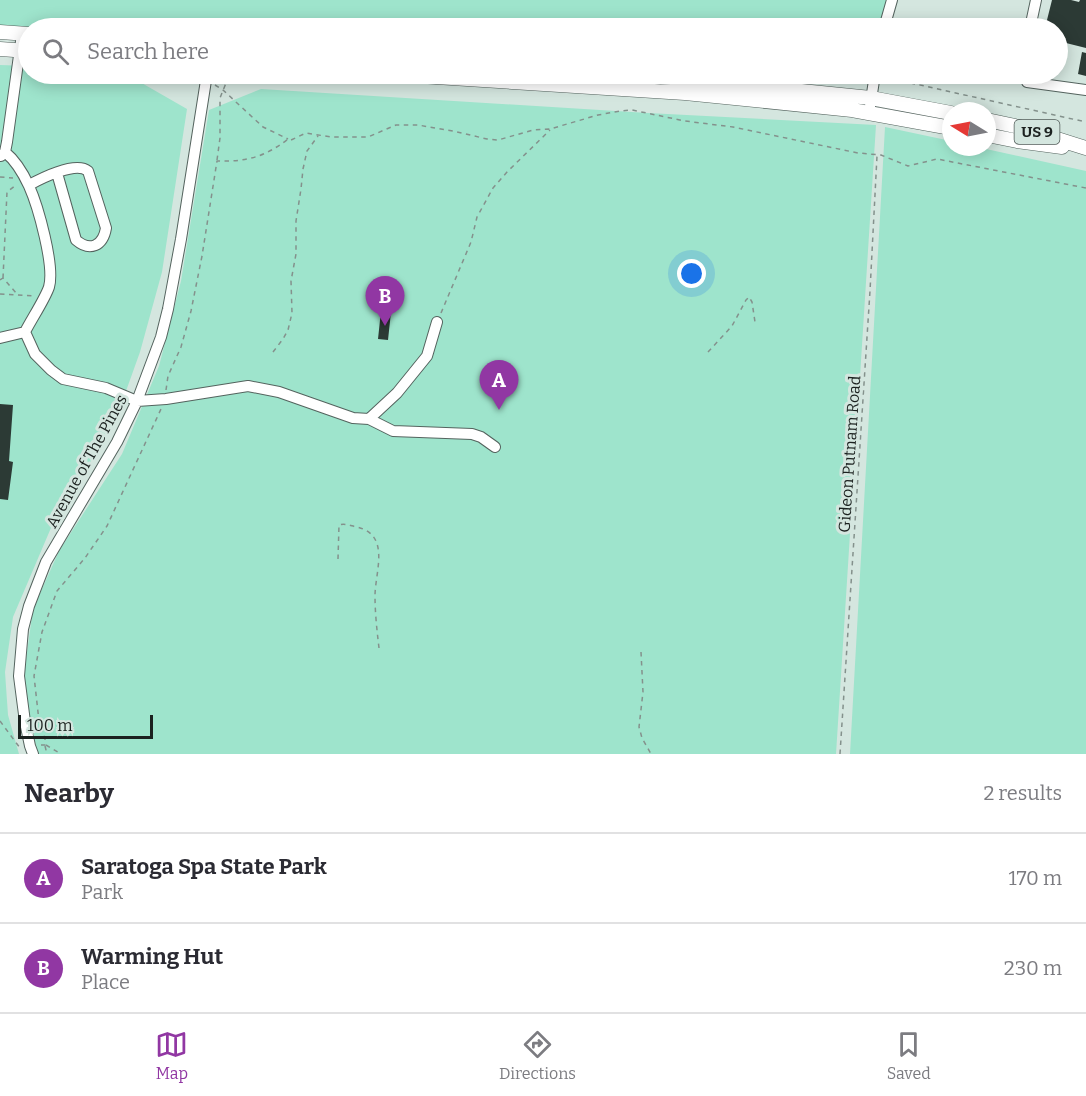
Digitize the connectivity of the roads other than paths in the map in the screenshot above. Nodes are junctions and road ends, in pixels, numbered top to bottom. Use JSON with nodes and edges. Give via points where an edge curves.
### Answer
{"nodes":[{"id":1,"x":891,"y":0,"type":"edge"},
{"id":2,"x":1036,"y":0,"type":"edge"},
{"id":3,"x":886,"y":18,"type":"edge"},
{"id":4,"x":1032,"y":18,"type":"edge"},
{"id":5,"x":0,"y":32,"type":"edge"},
{"id":6,"x":18,"y":33,"type":"edge"},
{"id":7,"x":0,"y":49,"type":"edge"},
{"id":8,"x":18,"y":50,"type":"edge"},
{"id":9,"x":18,"y":84,"type":"edge"},
{"id":10,"x":205,"y":84,"type":"edge"},
{"id":11,"x":544,"y":84,"type":"edge"},
{"id":12,"x":731,"y":84,"type":"edge"},
{"id":13,"x":873,"y":84,"type":"edge"},
{"id":14,"x":1042,"y":84,"type":"edge"},
{"id":15,"x":1086,"y":90,"type":"edge"},
{"id":16,"x":871,"y":98,"type":"junction"},
{"id":17,"x":942,"y":111,"type":"edge"},
{"id":18,"x":869,"y":113,"type":"junction"},
{"id":19,"x":996,"y":122,"type":"edge"},
{"id":20,"x":942,"y":127,"type":"edge"},
{"id":21,"x":996,"y":137,"type":"edge"},
{"id":22,"x":1086,"y":149,"type":"edge"},
{"id":23,"x":2,"y":154,"type":"edge"},
{"id":24,"x":57,"y":173,"type":"junction"},
{"id":25,"x":24,"y":184,"type":"junction"},
{"id":26,"x":437,"y":322,"type":"road end"},
{"id":27,"x":25,"y":332,"type":"junction"},
{"id":28,"x":0,"y":338,"type":"edge"},
{"id":29,"x":138,"y":401,"type":"junction"},
{"id":30,"x":369,"y":419,"type":"junction"},
{"id":31,"x":495,"y":447,"type":"dead end"},
{"id":32,"x":33,"y":754,"type":"edge"}],
"edges":[{"from":1,"to":3,"type":"street"},
{"from":2,"to":4,"type":"street"},
{"from":5,"to":6,"type":"main road"},
{"from":7,"to":8,"type":"main road"},
{"from":9,"to":23,"type":"street"},
{"from":10,"to":29,"type":"street","name":"Avenue of The Pines","via":[[168,309]]},
{"from":11,"to":18,"type":"main road","via":[[685,93]]},
{"from":12,"to":16,"type":"main road"},
{"from":13,"to":16,"type":"street"},
{"from":14,"to":15,"type":"street"},
{"from":16,"to":17,"type":"main road"},
{"from":16,"to":18,"type":"street"},
{"from":18,"to":20,"type":"main road"},
{"from":19,"to":22,"type":"main road","number":"US 9"},
{"from":21,"to":22,"type":"main road","number":"US 9"},
{"from":23,"to":25,"type":"street","via":[[13,159]]},
{"from":24,"to":24,"type":"street","via":[[77,167],[88,171],[106,228],[100,243],[82,245],[76,240]]},
{"from":24,"to":25,"type":"street"},
{"from":25,"to":27,"type":"street","via":[[33,195],[51,273],[49,287]]},
{"from":26,"to":30,"type":"street","via":[[426,356],[397,393]]},
{"from":27,"to":28,"type":"street"},
{"from":27,"to":29,"type":"street","via":[[35,354],[63,378],[106,388]]},
{"from":29,"to":30,"type":"street","via":[[248,386]]},
{"from":29,"to":32,"type":"street","name":"Avenue of The Pines","via":[[46,562],[28,606],[20,676]]},
{"from":30,"to":31,"type":"street","via":[[393,431],[472,434]]}]}
